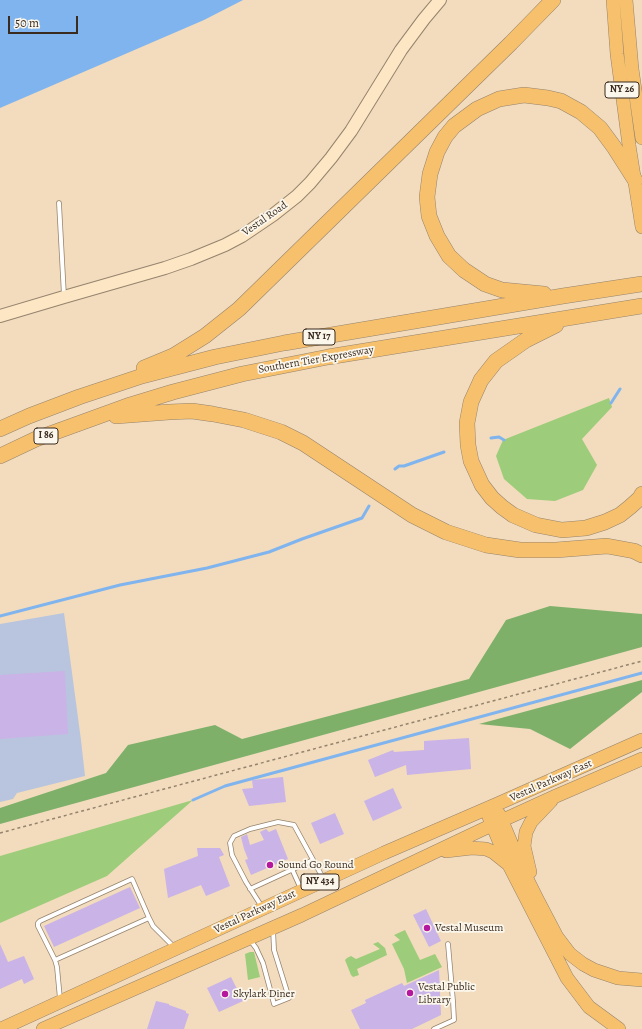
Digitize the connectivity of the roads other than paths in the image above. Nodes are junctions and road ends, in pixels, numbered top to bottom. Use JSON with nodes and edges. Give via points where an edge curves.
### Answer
{"nodes":[{"id":1,"x":440,"y":0,"type":"edge"},
{"id":2,"x":553,"y":0,"type":"edge"},
{"id":3,"x":613,"y":0,"type":"edge"},
{"id":4,"x":626,"y":0,"type":"edge"},
{"id":5,"x":642,"y":138,"type":"edge"},
{"id":6,"x":635,"y":180,"type":"junction"},
{"id":7,"x":58,"y":203,"type":"dead end"},
{"id":8,"x":642,"y":227,"type":"edge"},
{"id":9,"x":642,"y":284,"type":"edge"},
{"id":10,"x":563,"y":296,"type":"junction"},
{"id":11,"x":64,"y":297,"type":"junction"},
{"id":12,"x":642,"y":306,"type":"edge"},
{"id":13,"x":0,"y":316,"type":"edge"},
{"id":14,"x":568,"y":319,"type":"junction"},
{"id":15,"x":79,"y":397,"type":"junction"},
{"id":16,"x":93,"y":418,"type":"junction"},
{"id":17,"x":0,"y":429,"type":"edge"},
{"id":18,"x":0,"y":456,"type":"edge"},
{"id":19,"x":642,"y":494,"type":"edge"},
{"id":20,"x":642,"y":555,"type":"edge"},
{"id":21,"x":642,"y":740,"type":"edge"},
{"id":22,"x":642,"y":759,"type":"edge"},
{"id":23,"x":556,"y":796,"type":"junction"},
{"id":24,"x":490,"y":807,"type":"junction"},
{"id":25,"x":497,"y":823,"type":"junction"},
{"id":26,"x":435,"y":852,"type":"junction"},
{"id":27,"x":313,"y":860,"type":"junction"},
{"id":28,"x":509,"y":865,"type":"junction"},
{"id":29,"x":292,"y":869,"type":"junction"},
{"id":30,"x":324,"y":881,"type":"junction"},
{"id":31,"x":250,"y":889,"type":"junction"},
{"id":32,"x":301,"y":891,"type":"junction"},
{"id":33,"x":537,"y":899,"type":"junction"},
{"id":34,"x":263,"y":909,"type":"junction"},
{"id":35,"x":148,"y":918,"type":"junction"},
{"id":36,"x":272,"y":928,"type":"junction"},
{"id":37,"x":249,"y":938,"type":"junction"},
{"id":38,"x":448,"y":944,"type":"dead end"},
{"id":39,"x":176,"y":949,"type":"junction"},
{"id":40,"x":55,"y":960,"type":"junction"},
{"id":41,"x":642,"y":980,"type":"edge"},
{"id":42,"x":60,"y":1002,"type":"junction"},
{"id":43,"x":0,"y":1026,"type":"edge"},
{"id":44,"x":1,"y":1029,"type":"edge"},
{"id":45,"x":43,"y":1029,"type":"edge"},
{"id":46,"x":434,"y":1029,"type":"edge"},
{"id":47,"x":619,"y":1029,"type":"edge"}],
"edges":[{"from":1,"to":11,"type":"street","name":"Vestal Road","via":[[401,50],[332,158],[310,183],[284,206],[242,236],[205,254]]},
{"from":2,"to":15,"type":"highway","via":[[239,309],[205,336],[173,356]]},
{"from":3,"to":6,"type":"main road","number":"NY 26","via":[[617,54]]},
{"from":4,"to":5,"type":"main road","number":"NY 26"},
{"from":6,"to":8,"type":"main road","number":"NY 26"},
{"from":6,"to":10,"type":"highway","via":[[600,128],[581,112],[561,101],[548,98],[524,95],[499,99],[477,109],[454,126],[445,138],[430,174],[427,197],[429,216],[449,256],[485,284],[502,290]]},
{"from":7,"to":11,"type":"lane"},
{"from":9,"to":10,"type":"highway","name":"Southern Tier Expressway","number":"NY 17"},
{"from":10,"to":15,"type":"highway","name":"Southern Tier Expressway","number":"NY 17","via":[[216,357],[142,376]]},
{"from":11,"to":13,"type":"street","name":"Vestal Road"},
{"from":12,"to":14,"type":"highway","name":"Southern Tier Expressway","number":"NY 17"},
{"from":14,"to":16,"type":"highway","name":"Southern Tier Expressway","number":"NY 17","via":[[335,356],[242,374],[173,392]]},
{"from":14,"to":19,"type":"highway","via":[[526,340],[496,361],[481,380],[471,402],[467,423],[471,461],[482,485],[492,498],[513,515],[536,525],[562,530],[586,528],[620,515]]},
{"from":15,"to":17,"type":"highway","name":"Southern Tier Expressway","number":"I 86"},
{"from":16,"to":18,"type":"highway","name":"Southern Tier Expressway","number":"I 86"},
{"from":16,"to":20,"type":"highway","via":[[192,411],[244,420],[282,432],[303,443],[412,516],[446,532],[486,545],[520,550],[607,546]]},
{"from":21,"to":24,"type":"main road","name":"Vestal Parkway East","number":"NY 434"},
{"from":22,"to":23,"type":"main road","name":"Vestal Parkway East","number":"NY 434"},
{"from":23,"to":25,"type":"main road","name":"Vestal Parkway East","number":"NY 434"},
{"from":23,"to":33,"type":"main road","via":[[531,822],[526,832],[524,846]]},
{"from":24,"to":25,"type":"main road"},
{"from":24,"to":30,"type":"main road","name":"Vestal Parkway East","number":"NY 434"},
{"from":25,"to":26,"type":"main road","name":"Vestal Parkway East","number":"NY 434"},
{"from":25,"to":28,"type":"main road"},
{"from":25,"to":33,"type":"main road"},
{"from":26,"to":28,"type":"main road","via":[[472,848],[486,850],[493,852]]},
{"from":26,"to":36,"type":"main road","name":"Vestal Parkway East","number":"NY 434"},
{"from":27,"to":29,"type":"lane"},
{"from":27,"to":30,"type":"lane"},
{"from":27,"to":31,"type":"lane","via":[[294,825],[278,822],[234,836],[230,843],[232,855]]},
{"from":28,"to":47,"type":"main road","via":[[567,978],[589,1007]]},
{"from":29,"to":31,"type":"lane"},
{"from":29,"to":32,"type":"lane"},
{"from":30,"to":32,"type":"main road","name":"Vestal Parkway East","number":"NY 434"},
{"from":31,"to":34,"type":"lane"},
{"from":32,"to":34,"type":"main road","name":"Vestal Parkway East","number":"NY 434"},
{"from":33,"to":41,"type":"main road","via":[[557,938],[570,954],[594,970],[618,978]]},
{"from":34,"to":39,"type":"main road","name":"Vestal Parkway East","number":"NY 434"},
{"from":35,"to":39,"type":"lane"},
{"from":35,"to":40,"type":"lane"},
{"from":35,"to":40,"type":"lane","via":[[133,881],[129,880],[38,923]]},
{"from":36,"to":37,"type":"main road","name":"Vestal Parkway East","number":"NY 434"},
{"from":36,"to":37,"type":"lane","via":[[274,950],[289,998],[274,1004],[263,963]]},
{"from":37,"to":45,"type":"main road","name":"Vestal Parkway East","number":"NY 434"},
{"from":38,"to":46,"type":"lane","via":[[454,1020]]},
{"from":39,"to":42,"type":"main road","name":"Vestal Parkway East","number":"NY 434"},
{"from":40,"to":42,"type":"lane"},
{"from":42,"to":44,"type":"main road","name":"Vestal Parkway East","number":"NY 434"},
{"from":43,"to":44,"type":"lane"}]}
